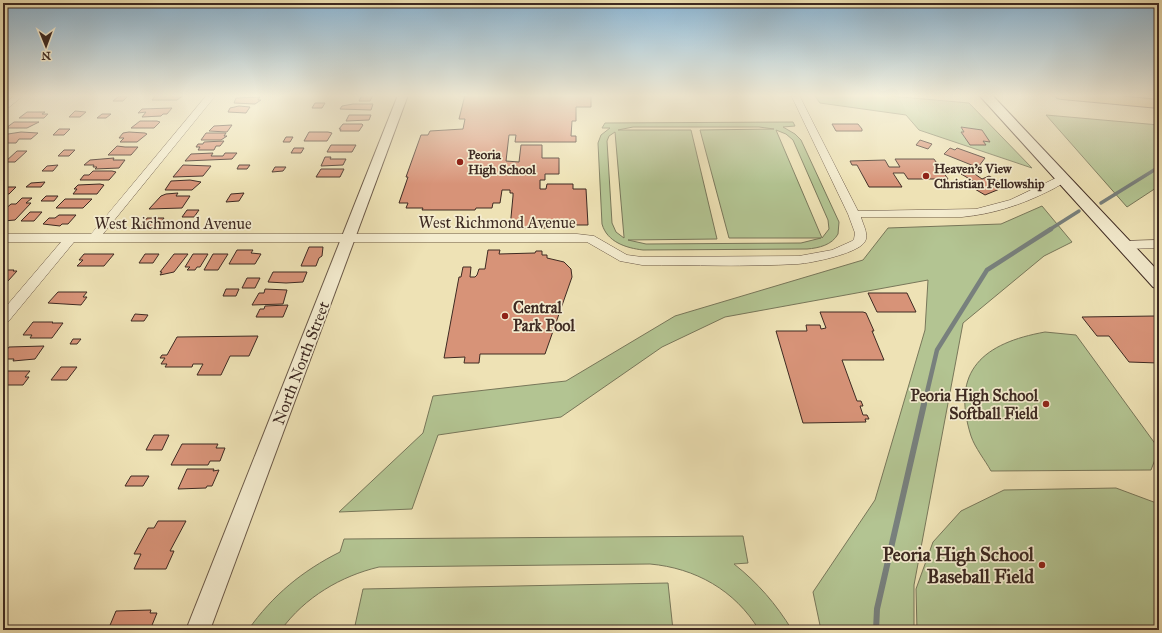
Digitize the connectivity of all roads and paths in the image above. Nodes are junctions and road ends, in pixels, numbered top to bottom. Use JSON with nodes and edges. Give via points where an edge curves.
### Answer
{"nodes":[{"id":1,"x":188,"y":125,"type":"edge"},
{"id":2,"x":392,"y":125,"type":"edge"},
{"id":3,"x":809,"y":125,"type":"edge"},
{"id":4,"x":1012,"y":125,"type":"edge"},
{"id":5,"x":1062,"y":179,"type":"junction"},
{"id":6,"x":854,"y":214,"type":"junction"},
{"id":7,"x":3,"y":238,"type":"edge"},
{"id":8,"x":70,"y":239,"type":"junction"},
{"id":9,"x":93,"y":239,"type":"junction"},
{"id":10,"x":348,"y":239,"type":"junction"},
{"id":11,"x":1159,"y":244,"type":"edge"},
{"id":12,"x":1125,"y":245,"type":"junction"},
{"id":13,"x":1159,"y":283,"type":"edge"},
{"id":14,"x":3,"y":319,"type":"edge"},
{"id":15,"x":198,"y":630,"type":"edge"}],
"edges":[{"from":1,"to":9,"type":"street"},
{"from":2,"to":10,"type":"street","name":"North North Street"},
{"from":3,"to":6,"type":"street"},
{"from":4,"to":5,"type":"main road"},
{"from":5,"to":6,"type":"street","via":[[1013,204],[980,213]]},
{"from":5,"to":12,"type":"main road"},
{"from":6,"to":10,"type":"street","name":"West Richmond Avenue","via":[[861,237],[856,244],[822,257],[793,260],[642,261],[624,258],[594,241],[577,238]]},
{"from":7,"to":8,"type":"street","name":"West Richmond Avenue"},
{"from":8,"to":9,"type":"street","name":"West Richmond Avenue"},
{"from":8,"to":14,"type":"street"},
{"from":9,"to":10,"type":"street","name":"West Richmond Avenue"},
{"from":10,"to":15,"type":"street","name":"North North Street"},
{"from":11,"to":12,"type":"street"},
{"from":12,"to":13,"type":"main road"}]}
